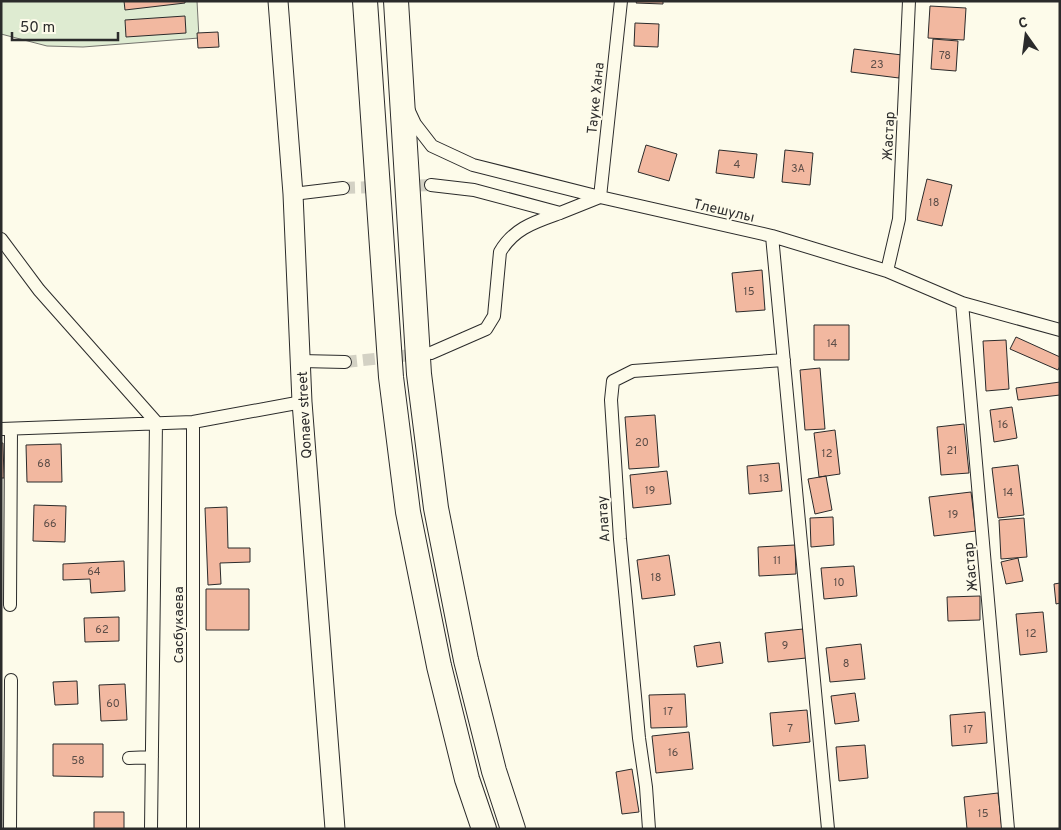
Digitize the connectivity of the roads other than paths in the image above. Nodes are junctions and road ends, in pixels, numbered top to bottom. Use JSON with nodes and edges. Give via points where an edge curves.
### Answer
{"nodes":[{"id":1,"x":278,"y":1,"type":"edge"},
{"id":2,"x":365,"y":1,"type":"edge"},
{"id":3,"x":396,"y":1,"type":"edge"},
{"id":4,"x":621,"y":1,"type":"edge"},
{"id":5,"x":909,"y":1,"type":"edge"},
{"id":6,"x":402,"y":99,"type":"junction"},
{"id":7,"x":431,"y":185,"type":"tunnel mouth"},
{"id":8,"x":343,"y":188,"type":"tunnel mouth"},
{"id":9,"x":293,"y":194,"type":"junction"},
{"id":10,"x":600,"y":197,"type":"junction"},
{"id":11,"x":560,"y":213,"type":"junction"},
{"id":12,"x":772,"y":236,"type":"junction"},
{"id":13,"x":1,"y":239,"type":"edge"},
{"id":14,"x":887,"y":271,"type":"junction"},
{"id":15,"x":962,"y":303,"type":"junction"},
{"id":16,"x":1060,"y":330,"type":"edge"},
{"id":17,"x":431,"y":353,"type":"tunnel mouth"},
{"id":18,"x":784,"y":360,"type":"junction"},
{"id":19,"x":301,"y":361,"type":"junction"},
{"id":20,"x":345,"y":362,"type":"tunnel mouth"},
{"id":21,"x":302,"y":402,"type":"junction"},
{"id":22,"x":156,"y":422,"type":"junction"},
{"id":23,"x":193,"y":422,"type":"junction"},
{"id":24,"x":6,"y":429,"type":"edge"},
{"id":25,"x":10,"y":605,"type":"dead end"},
{"id":26,"x":12,"y":680,"type":"dead end"},
{"id":27,"x":152,"y":757,"type":"junction"},
{"id":28,"x":129,"y":758,"type":"dead end"},
{"id":29,"x":10,"y":829,"type":"edge"},
{"id":30,"x":151,"y":829,"type":"edge"},
{"id":31,"x":193,"y":829,"type":"edge"},
{"id":32,"x":335,"y":829,"type":"edge"},
{"id":33,"x":484,"y":829,"type":"edge"},
{"id":34,"x":513,"y":829,"type":"edge"},
{"id":35,"x":649,"y":829,"type":"edge"},
{"id":36,"x":828,"y":829,"type":"edge"},
{"id":37,"x":1008,"y":829,"type":"edge"}],
"edges":[{"from":1,"to":9,"type":"main road","name":"Qonaev street"},
{"from":2,"to":33,"type":"highway","via":[[391,377],[408,512],[439,666],[467,779]]},
{"from":3,"to":6,"type":"highway"},
{"from":4,"to":10,"type":"street","name":"Тауке Хана"},
{"from":5,"to":14,"type":"street","name":"Жастар","via":[[899,219]]},
{"from":6,"to":10,"type":"street","name":"Тлешулы","via":[[432,146],[473,165]]},
{"from":6,"to":34,"type":"highway","via":[[419,374],[436,508],[466,660],[494,771]]},
{"from":7,"to":11,"type":"street","via":[[474,190]]},
{"from":8,"to":9,"type":"street"},
{"from":9,"to":19,"type":"main road","name":"Qonaev street"},
{"from":10,"to":11,"type":"street"},
{"from":10,"to":12,"type":"street","name":"Тлешулы"},
{"from":11,"to":17,"type":"street","via":[[525,226],[500,252],[494,316],[486,329]]},
{"from":12,"to":14,"type":"street","name":"Тлешулы"},
{"from":12,"to":18,"type":"street"},
{"from":13,"to":22,"type":"street","via":[[39,290]]},
{"from":14,"to":15,"type":"street","name":"Тлешулы"},
{"from":15,"to":16,"type":"street","name":"Тлешулы"},
{"from":15,"to":37,"type":"street","name":"Жастар"},
{"from":18,"to":35,"type":"street","name":"Алатау","via":[[633,371],[613,381],[611,410],[620,539]]},
{"from":18,"to":36,"type":"street"},
{"from":19,"to":20,"type":"street"},
{"from":19,"to":21,"type":"main road","name":"Qonaev street"},
{"from":21,"to":23,"type":"street"},
{"from":21,"to":32,"type":"main road","name":"Qonaev street"},
{"from":22,"to":23,"type":"street"},
{"from":22,"to":24,"type":"street"},
{"from":22,"to":27,"type":"street","name":"Сасбукаева"},
{"from":23,"to":31,"type":"street","name":"Сасбукаева"},
{"from":24,"to":25,"type":"street"},
{"from":26,"to":29,"type":"street"},
{"from":27,"to":28,"type":"street"},
{"from":27,"to":30,"type":"street","name":"Сасбукаева"}]}
